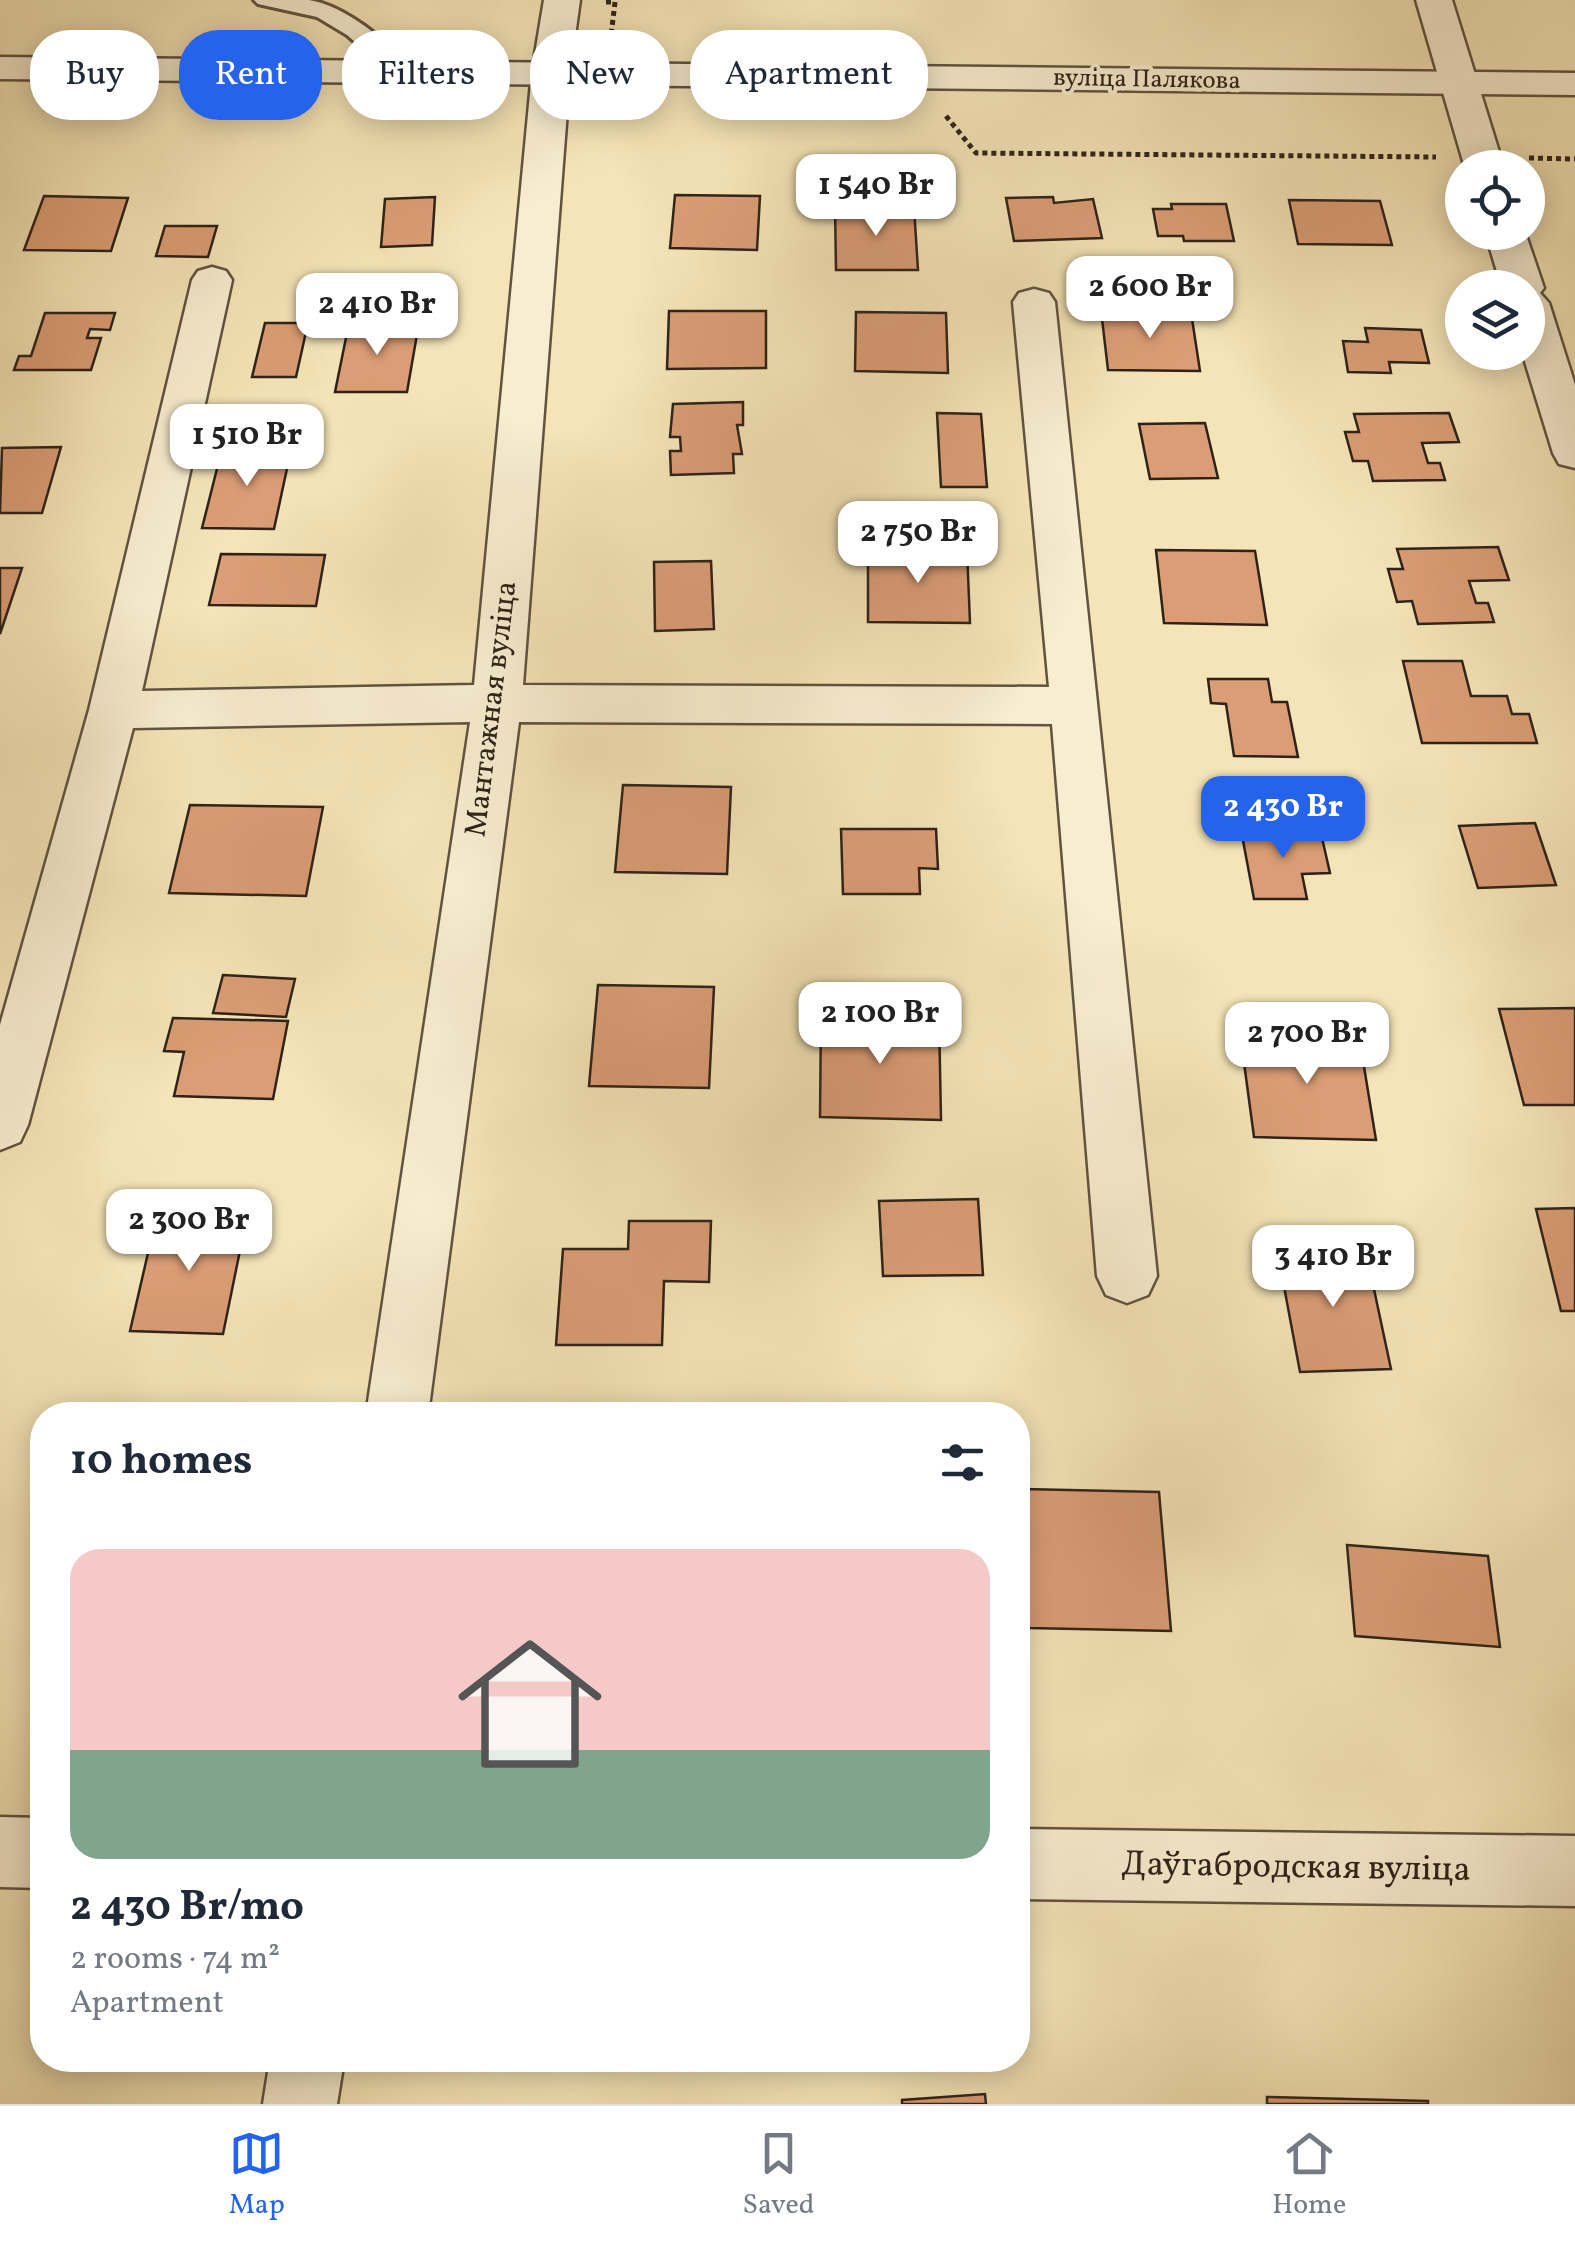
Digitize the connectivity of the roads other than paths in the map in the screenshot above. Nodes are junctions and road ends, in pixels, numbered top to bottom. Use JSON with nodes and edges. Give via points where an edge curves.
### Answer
{"nodes":[{"id":1,"x":265,"y":0,"type":"edge"},
{"id":2,"x":562,"y":0,"type":"edge"},
{"id":3,"x":1434,"y":0,"type":"edge"},
{"id":4,"x":355,"y":30,"type":"edge"},
{"id":5,"x":558,"y":30,"type":"edge"},
{"id":6,"x":0,"y":68,"type":"edge"},
{"id":7,"x":342,"y":70,"type":"edge"},
{"id":8,"x":670,"y":73,"type":"edge"},
{"id":9,"x":1458,"y":83,"type":"junction"},
{"id":10,"x":1575,"y":84,"type":"edge"},
{"id":11,"x":548,"y":120,"type":"edge"},
{"id":12,"x":1494,"y":150,"type":"edge"},
{"id":13,"x":212,"y":280,"type":"dead end"},
{"id":14,"x":1034,"y":302,"type":"dead end"},
{"id":15,"x":1545,"y":357,"type":"edge"},
{"id":16,"x":1575,"y":453,"type":"edge"},
{"id":17,"x":497,"y":704,"type":"junction"},
{"id":18,"x":1075,"y":706,"type":"junction"},
{"id":19,"x":113,"y":710,"type":"junction"},
{"id":20,"x":0,"y":1125,"type":"edge"},
{"id":21,"x":1127,"y":1276,"type":"dead end"},
{"id":22,"x":399,"y":1402,"type":"edge"},
{"id":23,"x":0,"y":1852,"type":"edge"},
{"id":24,"x":30,"y":1853,"type":"edge"},
{"id":25,"x":1030,"y":1864,"type":"edge"},
{"id":26,"x":1575,"y":1871,"type":"edge"},
{"id":27,"x":304,"y":2072,"type":"edge"},
{"id":28,"x":300,"y":2104,"type":"edge"}],
"edges":[{"from":1,"to":4,"type":"lane","via":[[322,8]]},
{"from":2,"to":5,"type":"street","name":"Мантажная вуліца"},
{"from":3,"to":9,"type":"street"},
{"from":6,"to":7,"type":"street","name":"вуліца Палякова"},
{"from":8,"to":9,"type":"street","name":"вуліца Палякова"},
{"from":9,"to":10,"type":"street","name":"вуліца Палякова"},
{"from":9,"to":12,"type":"street"},
{"from":11,"to":17,"type":"street","name":"Мантажная вуліца"},
{"from":13,"to":19,"type":"street"},
{"from":14,"to":18,"type":"street"},
{"from":15,"to":16,"type":"street"},
{"from":17,"to":18,"type":"street"},
{"from":17,"to":19,"type":"street"},
{"from":17,"to":22,"type":"street","name":"Мантажная вуліца"},
{"from":18,"to":21,"type":"street"},
{"from":19,"to":20,"type":"street"},
{"from":23,"to":24,"type":"street"},
{"from":25,"to":26,"type":"street","name":"Даўгабродская вуліца"},
{"from":27,"to":28,"type":"street"}]}
